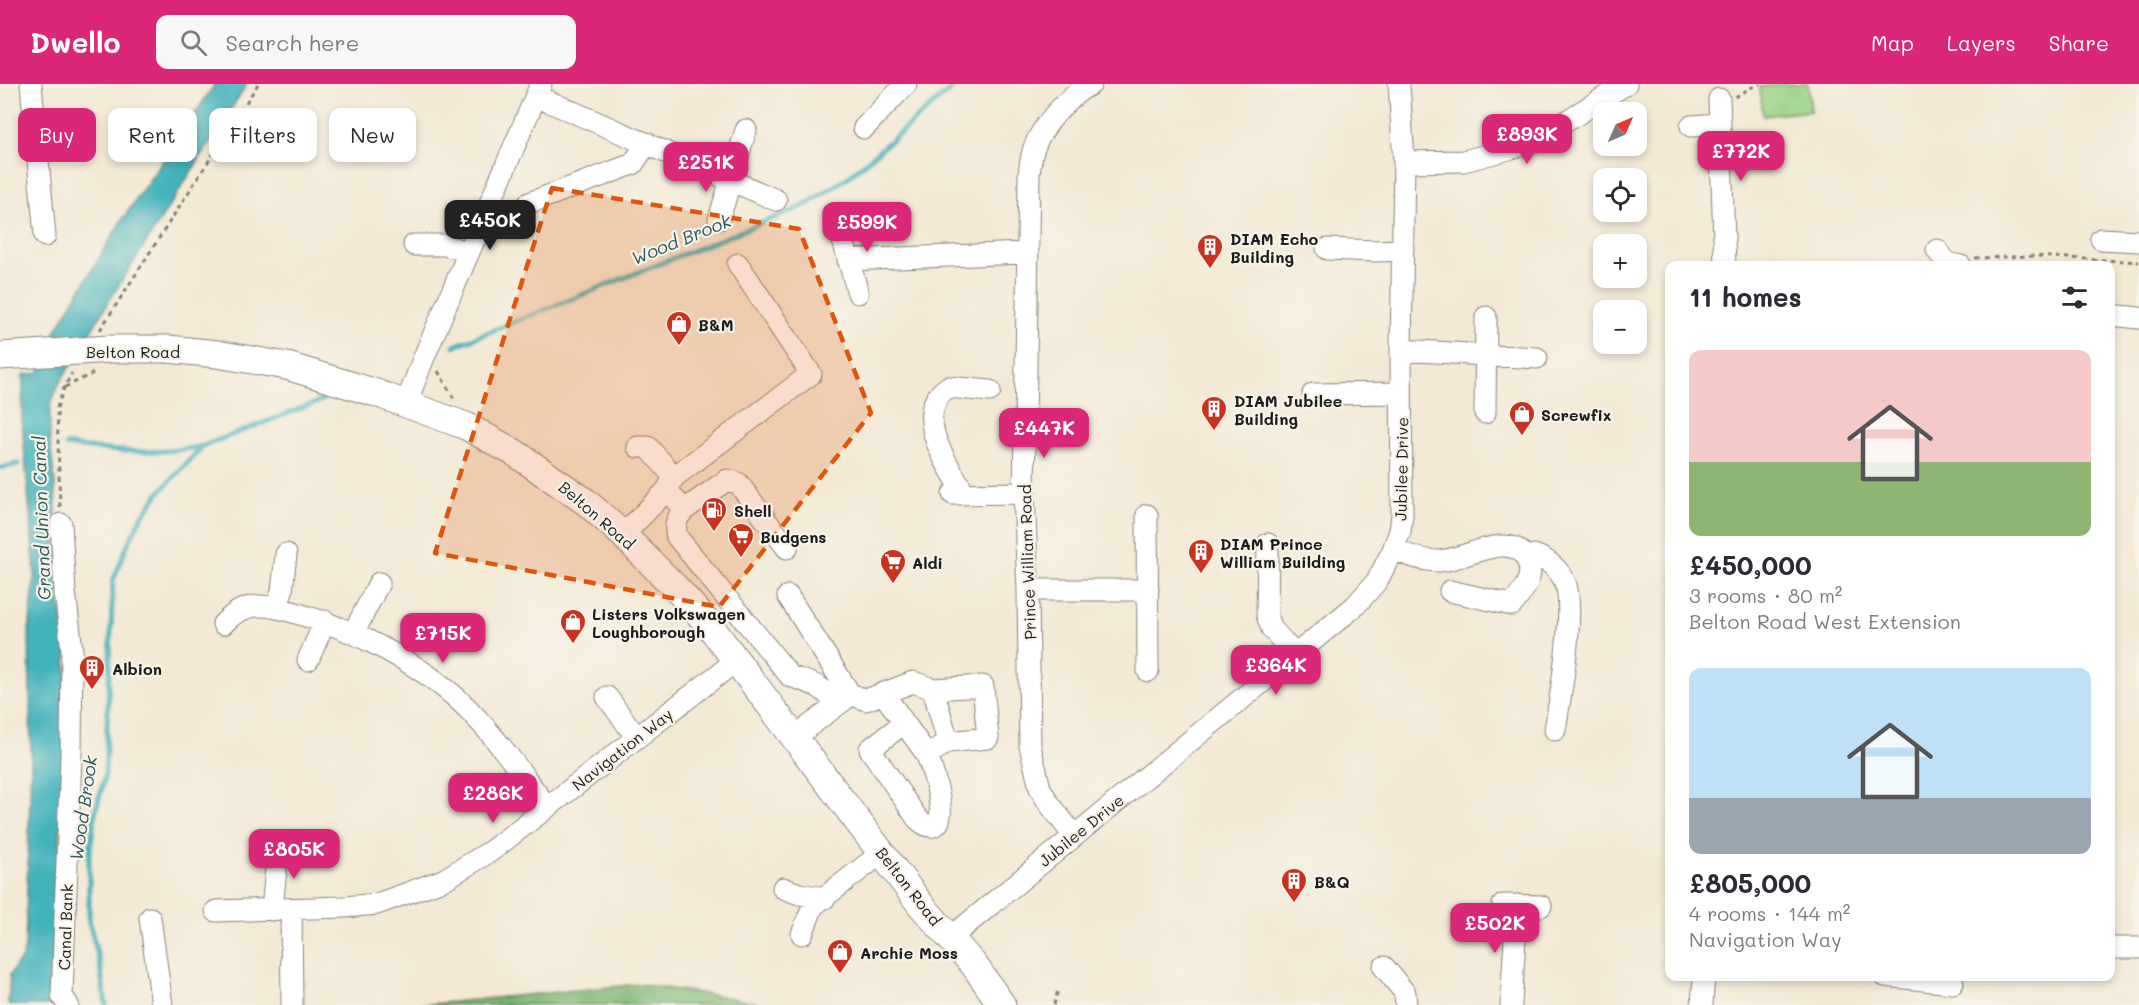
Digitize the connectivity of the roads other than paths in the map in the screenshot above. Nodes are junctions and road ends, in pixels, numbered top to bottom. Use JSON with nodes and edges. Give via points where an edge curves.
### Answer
{"nodes":[{"id":1,"x":31,"y":84,"type":"edge"},
{"id":2,"x":906,"y":84,"type":"edge"},
{"id":3,"x":1091,"y":84,"type":"edge"},
{"id":4,"x":1399,"y":84,"type":"edge"},
{"id":5,"x":1626,"y":84,"type":"edge"},
{"id":6,"x":538,"y":90,"type":"edge"},
{"id":7,"x":1719,"y":99,"type":"road end"},
{"id":8,"x":1720,"y":124,"type":"junction"},
{"id":9,"x":1691,"y":126,"type":"dead end"},
{"id":10,"x":864,"y":128,"type":"dead end"},
{"id":11,"x":746,"y":130,"type":"dead end"},
{"id":12,"x":646,"y":143,"type":"junction"},
{"id":13,"x":1404,"y":162,"type":"junction"},
{"id":14,"x":731,"y":179,"type":"junction"},
{"id":15,"x":776,"y":200,"type":"dead end"},
{"id":16,"x":529,"y":203,"type":"dead end"},
{"id":17,"x":719,"y":219,"type":"dead end"},
{"id":18,"x":838,"y":223,"type":"dead end"},
{"id":19,"x":45,"y":236,"type":"dead end"},
{"id":20,"x":2101,"y":238,"type":"dead end"},
{"id":21,"x":2139,"y":241,"type":"edge"},
{"id":22,"x":414,"y":245,"type":"dead end"},
{"id":23,"x":1327,"y":249,"type":"dead end"},
{"id":24,"x":1403,"y":250,"type":"junction"},
{"id":25,"x":469,"y":252,"type":"junction"},
{"id":26,"x":1027,"y":253,"type":"junction"},
{"id":27,"x":848,"y":260,"type":"junction"},
{"id":28,"x":1725,"y":261,"type":"edge"},
{"id":29,"x":738,"y":264,"type":"dead end"},
{"id":30,"x":858,"y":293,"type":"dead end"},
{"id":31,"x":2115,"y":316,"type":"edge"},
{"id":32,"x":1486,"y":317,"type":"dead end"},
{"id":33,"x":2139,"y":318,"type":"edge"},
{"id":34,"x":1401,"y":350,"type":"junction"},
{"id":35,"x":1486,"y":356,"type":"junction"},
{"id":36,"x":0,"y":357,"type":"edge"},
{"id":37,"x":1537,"y":358,"type":"dead end"},
{"id":38,"x":990,"y":391,"type":"dead end"},
{"id":39,"x":1401,"y":393,"type":"junction"},
{"id":40,"x":1313,"y":394,"type":"dead end"},
{"id":41,"x":406,"y":404,"type":"junction"},
{"id":42,"x":1485,"y":412,"type":"dead end"},
{"id":43,"x":638,"y":447,"type":"dead end"},
{"id":44,"x":671,"y":484,"type":"junction"},
{"id":45,"x":1024,"y":493,"type":"junction"},
{"id":46,"x":684,"y":510,"type":"junction"},
{"id":47,"x":1147,"y":515,"type":"dead end"},
{"id":48,"x":61,"y":524,"type":"road end"},
{"id":49,"x":623,"y":535,"type":"junction"},
{"id":50,"x":1268,"y":544,"type":"dead end"},
{"id":51,"x":787,"y":548,"type":"dead end"},
{"id":52,"x":1393,"y":550,"type":"junction"},
{"id":53,"x":286,"y":554,"type":"dead end"},
{"id":54,"x":1526,"y":558,"type":"junction"},
{"id":55,"x":380,"y":583,"type":"dead end"},
{"id":56,"x":1028,"y":590,"type":"junction"},
{"id":57,"x":1148,"y":590,"type":"junction"},
{"id":58,"x":1450,"y":591,"type":"dead end"},
{"id":59,"x":788,"y":596,"type":"dead end"},
{"id":60,"x":277,"y":607,"type":"junction"},
{"id":61,"x":325,"y":621,"type":"junction"},
{"id":62,"x":223,"y":624,"type":"dead end"},
{"id":63,"x":354,"y":632,"type":"junction"},
{"id":64,"x":1295,"y":655,"type":"junction"},
{"id":65,"x":308,"y":660,"type":"dead end"},
{"id":66,"x":737,"y":660,"type":"junction"},
{"id":67,"x":1148,"y":671,"type":"dead end"},
{"id":68,"x":933,"y":689,"type":"junction"},
{"id":69,"x":883,"y":693,"type":"junction"},
{"id":70,"x":607,"y":697,"type":"dead end"},
{"id":71,"x":844,"y":700,"type":"junction"},
{"id":72,"x":904,"y":723,"type":"junction"},
{"id":73,"x":1555,"y":730,"type":"dead end"},
{"id":74,"x":796,"y":736,"type":"junction"},
{"id":75,"x":637,"y":738,"type":"junction"},
{"id":76,"x":948,"y":742,"type":"junction"},
{"id":77,"x":927,"y":755,"type":"junction"},
{"id":78,"x":547,"y":807,"type":"junction"},
{"id":79,"x":1074,"y":836,"type":"junction"},
{"id":80,"x":278,"y":847,"type":"dead end"},
{"id":81,"x":883,"y":852,"type":"junction"},
{"id":82,"x":783,"y":888,"type":"dead end"},
{"id":83,"x":825,"y":898,"type":"junction"},
{"id":84,"x":1541,"y":906,"type":"dead end"},
{"id":85,"x":282,"y":909,"type":"junction"},
{"id":86,"x":216,"y":911,"type":"dead end"},
{"id":87,"x":150,"y":918,"type":"dead end"},
{"id":88,"x":802,"y":934,"type":"dead end"},
{"id":89,"x":950,"y":938,"type":"junction"},
{"id":90,"x":2115,"y":948,"type":"edge"},
{"id":91,"x":2139,"y":948,"type":"edge"},
{"id":92,"x":1384,"y":967,"type":"dead end"},
{"id":93,"x":1704,"y":981,"type":"edge"},
{"id":94,"x":1934,"y":981,"type":"edge"},
{"id":95,"x":1953,"y":983,"type":"dead end"},
{"id":96,"x":68,"y":1005,"type":"edge"},
{"id":97,"x":162,"y":1005,"type":"edge"},
{"id":98,"x":292,"y":1005,"type":"edge"},
{"id":99,"x":1002,"y":1005,"type":"edge"},
{"id":100,"x":1406,"y":1005,"type":"edge"},
{"id":101,"x":1511,"y":1005,"type":"edge"},
{"id":102,"x":1702,"y":1005,"type":"edge"}],
"edges":[{"from":1,"to":19,"type":"street"},
{"from":2,"to":10,"type":"street"},
{"from":3,"to":26,"type":"street","name":"Prince William Road","via":[[1058,112],[1034,148],[1029,174]]},
{"from":4,"to":13,"type":"street","name":"Jubilee Drive"},
{"from":5,"to":13,"type":"street","via":[[1520,147],[1464,161]]},
{"from":6,"to":12,"type":"street"},
{"from":6,"to":25,"type":"street"},
{"from":7,"to":8,"type":"street"},
{"from":8,"to":9,"type":"street"},
{"from":8,"to":28,"type":"street"},
{"from":11,"to":14,"type":"street"},
{"from":12,"to":14,"type":"street"},
{"from":12,"to":16,"type":"street","via":[[633,164]]},
{"from":13,"to":24,"type":"street","name":"Jubilee Drive"},
{"from":14,"to":15,"type":"street"},
{"from":14,"to":17,"type":"street"},
{"from":18,"to":27,"type":"street"},
{"from":20,"to":21,"type":"street"},
{"from":22,"to":25,"type":"street","via":[[444,245]]},
{"from":23,"to":24,"type":"street"},
{"from":24,"to":34,"type":"street","name":"Jubilee Drive"},
{"from":25,"to":41,"type":"street"},
{"from":26,"to":27,"type":"street"},
{"from":26,"to":45,"type":"street","name":"Prince William Road"},
{"from":27,"to":30,"type":"street"},
{"from":29,"to":44,"type":"street","via":[[811,374]]},
{"from":31,"to":33,"type":"street"},
{"from":32,"to":35,"type":"street"},
{"from":34,"to":35,"type":"street"},
{"from":34,"to":39,"type":"street","name":"Jubilee Drive"},
{"from":35,"to":37,"type":"street"},
{"from":35,"to":42,"type":"street"},
{"from":36,"to":41,"type":"main road","name":"Belton Road","bridge":true,"via":[[110,349],[217,354],[287,366]]},
{"from":38,"to":45,"type":"street","via":[[948,387],[940,393],[933,402],[931,416],[935,434],[956,494]]},
{"from":39,"to":40,"type":"street"},
{"from":39,"to":52,"type":"street","name":"Jubilee Drive","via":[[1402,515]]},
{"from":41,"to":49,"type":"main road","name":"Belton Road","via":[[466,426],[515,453],[586,502]]},
{"from":43,"to":44,"type":"street","via":[[648,447]]},
{"from":44,"to":46,"type":"street"},
{"from":44,"to":49,"type":"street"},
{"from":45,"to":56,"type":"street","name":"Prince William Road"},
{"from":46,"to":51,"type":"street","via":[[727,480],[733,481]]},
{"from":46,"to":71,"type":"street","via":[[676,519],[677,537],[790,676]]},
{"from":47,"to":57,"type":"street"},
{"from":48,"to":96,"type":"street","name":"Canal Bank","via":[[72,650],[62,996]]},
{"from":49,"to":66,"type":"main road","name":"Belton Road","via":[[676,588]]},
{"from":50,"to":64,"type":"street","via":[[1267,615],[1272,629]]},
{"from":52,"to":54,"type":"street","via":[[1437,561],[1502,546],[1516,548]]},
{"from":52,"to":64,"type":"street","name":"Jubilee Drive","via":[[1377,581],[1355,606]]},
{"from":53,"to":60,"type":"street"},
{"from":54,"to":58,"type":"street","via":[[1530,568],[1528,581],[1512,605]]},
{"from":54,"to":73,"type":"street","via":[[1534,555],[1551,563],[1565,580],[1569,593]]},
{"from":55,"to":63,"type":"street"},
{"from":56,"to":57,"type":"street"},
{"from":56,"to":79,"type":"street","name":"Prince William Road","via":[[1032,760],[1044,795]]},
{"from":57,"to":67,"type":"street"},
{"from":59,"to":71,"type":"street"},
{"from":60,"to":61,"type":"street"},
{"from":60,"to":62,"type":"street","via":[[250,607]]},
{"from":61,"to":63,"type":"street"},
{"from":61,"to":65,"type":"street"},
{"from":63,"to":78,"type":"street","via":[[404,660],[468,708]]},
{"from":64,"to":79,"type":"street","name":"Jubilee Drive"},
{"from":66,"to":74,"type":"main road","name":"Belton Road"},
{"from":66,"to":75,"type":"street","name":"Navigation Way"},
{"from":68,"to":69,"type":"street","via":[[913,682]]},
{"from":68,"to":76,"type":"street"},
{"from":68,"to":76,"type":"street","via":[[983,686],[988,738]]},
{"from":69,"to":71,"type":"street","via":[[866,700]]},
{"from":69,"to":72,"type":"street"},
{"from":70,"to":75,"type":"street"},
{"from":71,"to":74,"type":"street"},
{"from":72,"to":77,"type":"street"},
{"from":72,"to":77,"type":"street","via":[[870,749],[917,818],[933,826],[941,818],[938,789]]},
{"from":74,"to":81,"type":"main road","name":"Belton Road"},
{"from":75,"to":78,"type":"street","name":"Navigation Way"},
{"from":76,"to":77,"type":"street"},
{"from":78,"to":85,"type":"street","name":"Navigation Way","via":[[491,851],[425,887],[377,904]]},
{"from":79,"to":89,"type":"street","name":"Jubilee Drive"},
{"from":80,"to":85,"type":"street"},
{"from":81,"to":83,"type":"street"},
{"from":81,"to":89,"type":"main road","name":"Belton Road"},
{"from":82,"to":83,"type":"street"},
{"from":83,"to":88,"type":"street","via":[[813,906]]},
{"from":84,"to":101,"type":"street","via":[[1510,905]]},
{"from":85,"to":86,"type":"street","name":"Navigation Way"},
{"from":85,"to":98,"type":"street"},
{"from":87,"to":97,"type":"street"},
{"from":89,"to":99,"type":"main road","name":"Belton Road"},
{"from":90,"to":91,"type":"street"},
{"from":92,"to":100,"type":"street","via":[[1405,993]]},
{"from":93,"to":102,"type":"street"},
{"from":94,"to":95,"type":"street"}]}
